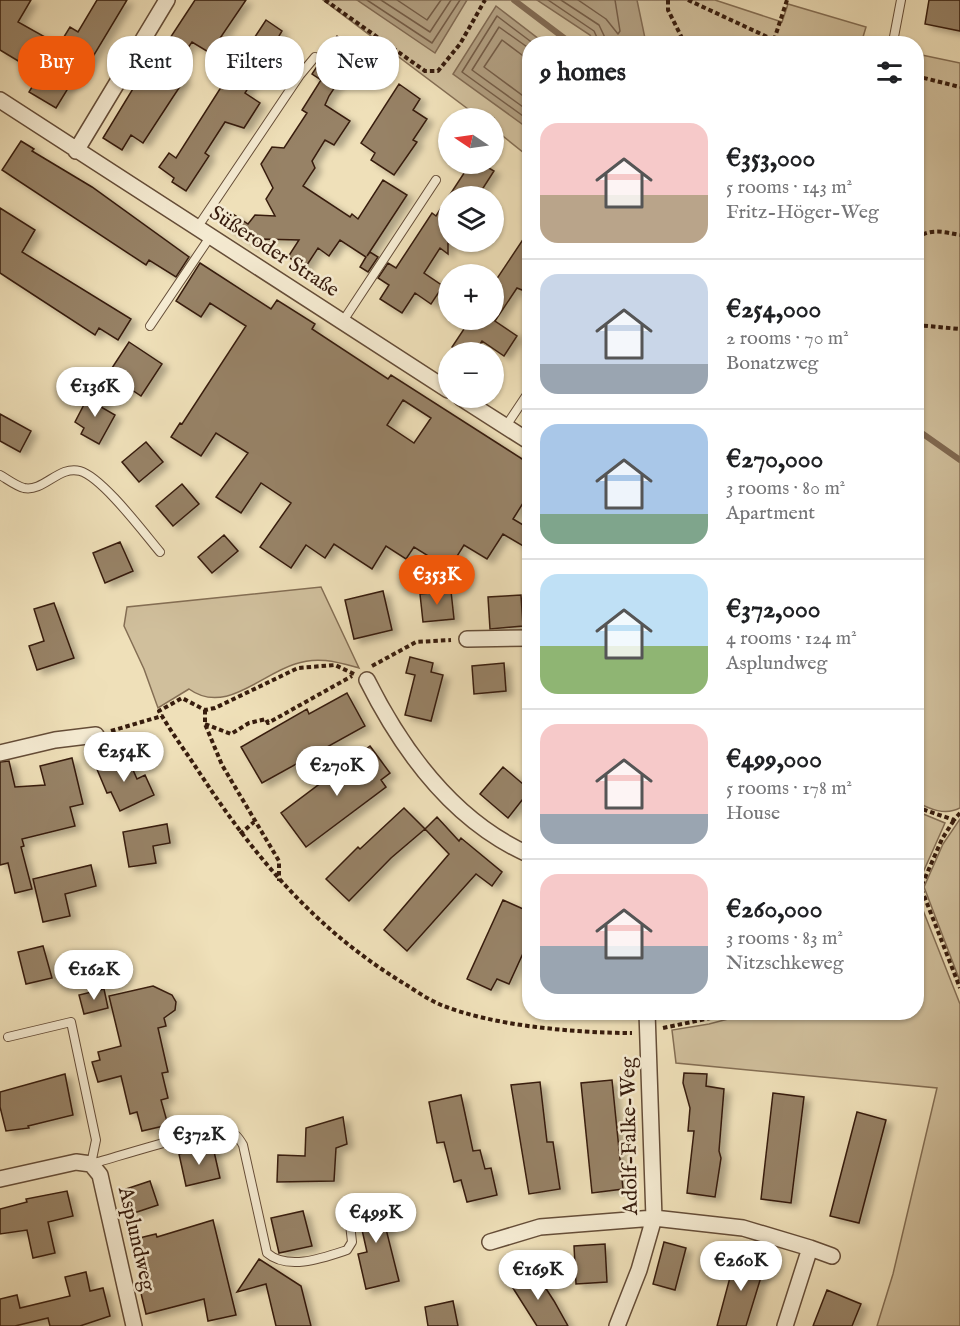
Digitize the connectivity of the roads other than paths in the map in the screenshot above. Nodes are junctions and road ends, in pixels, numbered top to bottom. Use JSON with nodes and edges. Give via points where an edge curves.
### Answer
{"nodes":[{"id":1,"x":167,"y":0,"type":"edge"},
{"id":2,"x":901,"y":0,"type":"edge"},
{"id":3,"x":894,"y":36,"type":"edge"},
{"id":4,"x":315,"y":57,"type":"dead end"},
{"id":5,"x":0,"y":100,"type":"edge"},
{"id":6,"x":76,"y":151,"type":"junction"},
{"id":7,"x":436,"y":180,"type":"dead end"},
{"id":8,"x":204,"y":232,"type":"junction"},
{"id":9,"x":343,"y":321,"type":"junction"},
{"id":10,"x":150,"y":326,"type":"dead end"},
{"id":11,"x":438,"y":383,"type":"edge"},
{"id":12,"x":522,"y":402,"type":"edge"},
{"id":13,"x":477,"y":408,"type":"edge"},
{"id":14,"x":506,"y":426,"type":"junction"},
{"id":15,"x":522,"y":437,"type":"edge"},
{"id":16,"x":0,"y":475,"type":"edge"},
{"id":17,"x":160,"y":552,"type":"dead end"},
{"id":18,"x":522,"y":638,"type":"edge"},
{"id":19,"x":467,"y":639,"type":"road end"},
{"id":20,"x":361,"y":677,"type":"road end"},
{"id":21,"x":96,"y":735,"type":"road end"},
{"id":22,"x":0,"y":753,"type":"edge"},
{"id":23,"x":522,"y":852,"type":"edge"},
{"id":24,"x":648,"y":1020,"type":"edge"},
{"id":25,"x":8,"y":1037,"type":"dead end"},
{"id":26,"x":91,"y":1164,"type":"junction"},
{"id":27,"x":0,"y":1179,"type":"edge"},
{"id":28,"x":654,"y":1218,"type":"junction"},
{"id":29,"x":350,"y":1224,"type":"dead end"},
{"id":30,"x":490,"y":1242,"type":"dead end"},
{"id":31,"x":810,"y":1248,"type":"junction"},
{"id":32,"x":832,"y":1256,"type":"dead end"},
{"id":33,"x":134,"y":1326,"type":"edge"},
{"id":34,"x":617,"y":1326,"type":"edge"},
{"id":35,"x":785,"y":1326,"type":"edge"}],
"edges":[{"from":1,"to":6,"type":"street"},
{"from":2,"to":3,"type":"lane"},
{"from":4,"to":8,"type":"lane"},
{"from":5,"to":6,"type":"street","name":"Süßeroder Straße"},
{"from":6,"to":8,"type":"street","name":"Süßeroder Straße"},
{"from":7,"to":9,"type":"lane"},
{"from":8,"to":9,"type":"street","name":"Süßeroder Straße"},
{"from":8,"to":10,"type":"lane"},
{"from":9,"to":11,"type":"street","name":"Süßeroder Straße"},
{"from":12,"to":14,"type":"lane"},
{"from":13,"to":14,"type":"street"},
{"from":14,"to":15,"type":"street"},
{"from":16,"to":17,"type":"lane","via":[[23,488],[33,488],[63,472],[80,471],[96,479]]},
{"from":18,"to":19,"type":"street"},
{"from":20,"to":23,"type":"street","via":[[425,773],[476,825]]},
{"from":21,"to":22,"type":"street"},
{"from":24,"to":28,"type":"street","name":"Adolf-Falke-Weg"},
{"from":25,"to":26,"type":"lane","via":[[71,1022],[96,1140]]},
{"from":26,"to":27,"type":"street","via":[[76,1162]]},
{"from":26,"to":29,"type":"lane","via":[[198,1135],[230,1131],[243,1144],[267,1253],[272,1257],[289,1264],[347,1250],[352,1242]]},
{"from":26,"to":33,"type":"street","name":"Asplundweg","via":[[100,1175]]},
{"from":28,"to":30,"type":"street","via":[[540,1227]]},
{"from":28,"to":31,"type":"street","via":[[743,1228]]},
{"from":28,"to":34,"type":"street","name":"Adolf-Falke-Weg"},
{"from":31,"to":32,"type":"street"},
{"from":31,"to":35,"type":"street"}]}
